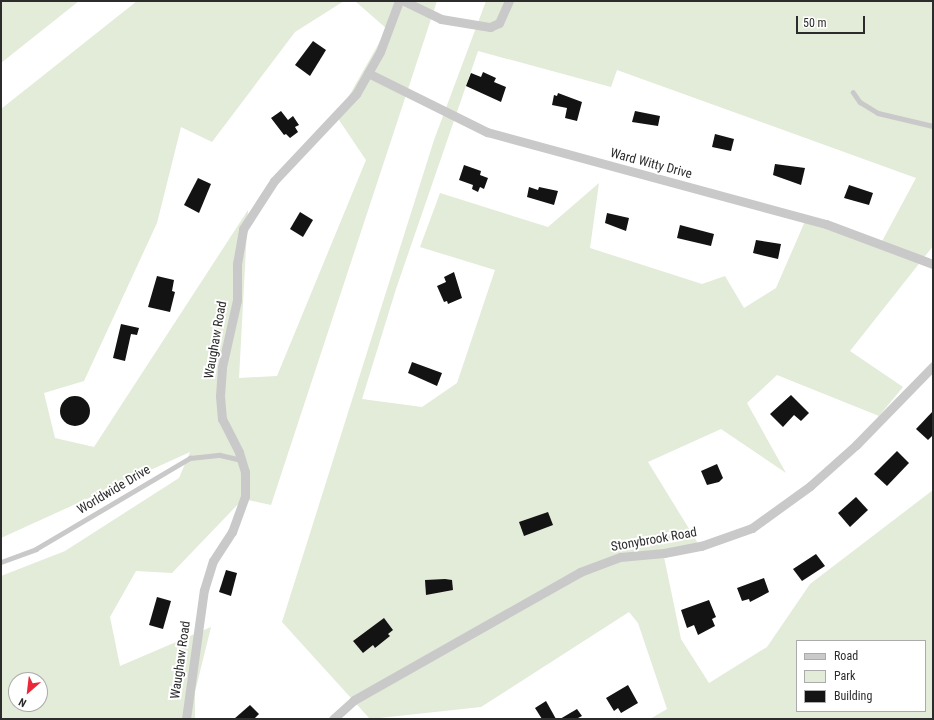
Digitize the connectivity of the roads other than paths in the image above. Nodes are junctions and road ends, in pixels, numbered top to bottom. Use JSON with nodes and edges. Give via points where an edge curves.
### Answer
{"nodes":[{"id":1,"x":399,"y":1,"type":"edge"},
{"id":2,"x":404,"y":1,"type":"edge"},
{"id":3,"x":509,"y":1,"type":"edge"},
{"id":4,"x":368,"y":73,"type":"junction"},
{"id":5,"x":853,"y":92,"type":"dead end"},
{"id":6,"x":933,"y":126,"type":"edge"},
{"id":7,"x":933,"y":264,"type":"edge"},
{"id":8,"x":933,"y":366,"type":"edge"},
{"id":9,"x":241,"y":460,"type":"junction"},
{"id":10,"x":1,"y":562,"type":"edge"},
{"id":11,"x":186,"y":719,"type":"edge"},
{"id":12,"x":333,"y":719,"type":"edge"}],
"edges":[{"from":1,"to":4,"type":"street","name":"Waughaw Road","via":[[380,52]]},
{"from":2,"to":3,"type":"street","via":[[440,19],[490,27],[499,23]]},
{"from":4,"to":7,"type":"street","name":"Ward Witty Drive","via":[[487,132],[826,224]]},
{"from":4,"to":9,"type":"street","name":"Waughaw Road","via":[[356,94],[274,181],[243,229],[237,264],[236,300],[222,368],[220,396],[222,419]]},
{"from":5,"to":6,"type":"lane","via":[[860,102],[878,113]]},
{"from":8,"to":12,"type":"street","name":"Stonybrook Road","via":[[856,445],[814,482],[752,528],[701,546],[620,557],[580,572],[354,700]]},
{"from":9,"to":10,"type":"lane","name":"Worldwide Drive","via":[[220,455],[190,458],[36,548]]},
{"from":9,"to":11,"type":"street","name":"Waughaw Road","via":[[245,472],[245,496],[232,532],[214,561],[204,590]]}]}
